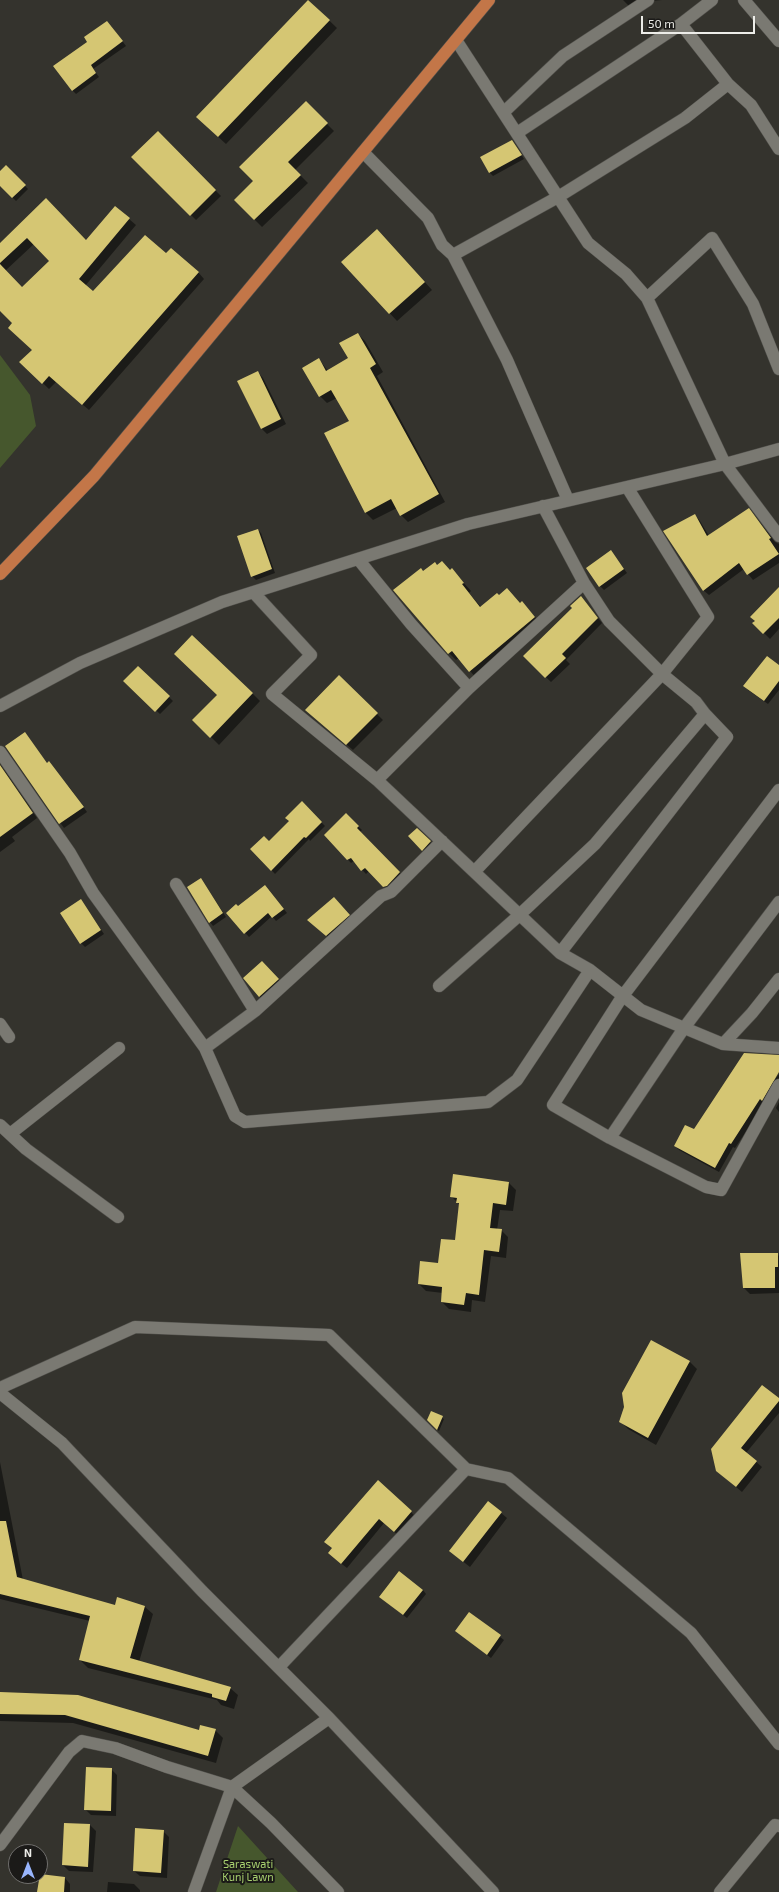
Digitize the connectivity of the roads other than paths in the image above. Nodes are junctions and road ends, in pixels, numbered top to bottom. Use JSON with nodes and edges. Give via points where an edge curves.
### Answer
{"nodes":[{"id":1,"x":489,"y":0,"type":"edge"},
{"id":2,"x":648,"y":0,"type":"edge"},
{"id":3,"x":712,"y":0,"type":"edge"},
{"id":4,"x":744,"y":0,"type":"edge"},
{"id":5,"x":681,"y":24,"type":"junction"},
{"id":6,"x":456,"y":40,"type":"junction"},
{"id":7,"x":779,"y":41,"type":"edge"},
{"id":8,"x":728,"y":84,"type":"junction"},
{"id":9,"x":504,"y":112,"type":"junction"},
{"id":10,"x":517,"y":133,"type":"junction"},
{"id":11,"x":779,"y":149,"type":"edge"},
{"id":12,"x":363,"y":152,"type":"junction"},
{"id":13,"x":558,"y":197,"type":"junction"},
{"id":14,"x":453,"y":255,"type":"junction"},
{"id":15,"x":647,"y":298,"type":"junction"},
{"id":16,"x":779,"y":369,"type":"edge"},
{"id":17,"x":779,"y":449,"type":"edge"},
{"id":18,"x":725,"y":464,"type":"junction"},
{"id":19,"x":627,"y":487,"type":"junction"},
{"id":20,"x":568,"y":500,"type":"junction"},
{"id":21,"x":543,"y":506,"type":"junction"},
{"id":22,"x":779,"y":536,"type":"edge"},
{"id":23,"x":358,"y":559,"type":"junction"},
{"id":24,"x":0,"y":574,"type":"edge"},
{"id":25,"x":584,"y":582,"type":"junction"},
{"id":26,"x":254,"y":593,"type":"junction"},
{"id":27,"x":662,"y":674,"type":"junction"},
{"id":28,"x":469,"y":688,"type":"junction"},
{"id":29,"x":0,"y":706,"type":"edge"},
{"id":30,"x":705,"y":714,"type":"junction"},
{"id":31,"x":0,"y":752,"type":"edge"},
{"id":32,"x":377,"y":780,"type":"junction"},
{"id":33,"x":779,"y":790,"type":"edge"},
{"id":34,"x":442,"y":841,"type":"junction"},
{"id":35,"x":475,"y":871,"type":"junction"},
{"id":36,"x":176,"y":884,"type":"dead end"},
{"id":37,"x":779,"y":902,"type":"edge"},
{"id":38,"x":520,"y":914,"type":"junction"},
{"id":39,"x":560,"y":953,"type":"junction"},
{"id":40,"x":590,"y":970,"type":"junction"},
{"id":41,"x":779,"y":979,"type":"edge"},
{"id":42,"x":438,"y":986,"type":"dead end"},
{"id":43,"x":622,"y":997,"type":"junction"},
{"id":44,"x":255,"y":1010,"type":"junction"},
{"id":45,"x":0,"y":1024,"type":"edge"},
{"id":46,"x":684,"y":1028,"type":"junction"},
{"id":47,"x":9,"y":1038,"type":"dead end"},
{"id":48,"x":723,"y":1044,"type":"junction"},
{"id":49,"x":119,"y":1048,"type":"dead end"},
{"id":50,"x":205,"y":1048,"type":"junction"},
{"id":51,"x":779,"y":1048,"type":"edge"},
{"id":52,"x":779,"y":1085,"type":"edge"},
{"id":53,"x":0,"y":1125,"type":"edge"},
{"id":54,"x":10,"y":1134,"type":"junction"},
{"id":55,"x":610,"y":1138,"type":"junction"},
{"id":56,"x":118,"y":1217,"type":"dead end"},
{"id":57,"x":0,"y":1388,"type":"edge"},
{"id":58,"x":0,"y":1393,"type":"edge"},
{"id":59,"x":466,"y":1470,"type":"junction"},
{"id":60,"x":279,"y":1667,"type":"junction"},
{"id":61,"x":329,"y":1718,"type":"junction"},
{"id":62,"x":779,"y":1744,"type":"edge"},
{"id":63,"x":232,"y":1787,"type":"junction"},
{"id":64,"x":778,"y":1823,"type":"edge"},
{"id":65,"x":0,"y":1846,"type":"edge"},
{"id":66,"x":194,"y":1892,"type":"edge"},
{"id":67,"x":338,"y":1892,"type":"edge"},
{"id":68,"x":493,"y":1892,"type":"edge"},
{"id":69,"x":720,"y":1892,"type":"edge"}],
"edges":[{"from":1,"to":6,"type":"main road"},
{"from":2,"to":9,"type":"street","via":[[563,56]]},
{"from":3,"to":5,"type":"street"},
{"from":4,"to":7,"type":"street"},
{"from":5,"to":8,"type":"street"},
{"from":5,"to":10,"type":"street"},
{"from":6,"to":9,"type":"street"},
{"from":6,"to":12,"type":"main road"},
{"from":8,"to":11,"type":"street","via":[[750,105]]},
{"from":8,"to":13,"type":"street","via":[[685,118]]},
{"from":9,"to":10,"type":"street"},
{"from":10,"to":13,"type":"street"},
{"from":12,"to":14,"type":"street","via":[[428,218],[442,245]]},
{"from":12,"to":24,"type":"main road","via":[[94,476]]},
{"from":13,"to":14,"type":"street"},
{"from":13,"to":15,"type":"street","via":[[588,243],[626,274]]},
{"from":14,"to":20,"type":"street","via":[[507,360]]},
{"from":15,"to":16,"type":"street","via":[[712,238],[753,304]]},
{"from":15,"to":18,"type":"street"},
{"from":17,"to":18,"type":"street"},
{"from":18,"to":19,"type":"street"},
{"from":18,"to":22,"type":"street"},
{"from":19,"to":20,"type":"street"},
{"from":19,"to":27,"type":"street","via":[[708,617]]},
{"from":20,"to":21,"type":"street"},
{"from":21,"to":23,"type":"street","via":[[468,524]]},
{"from":21,"to":25,"type":"street"},
{"from":23,"to":26,"type":"street"},
{"from":23,"to":28,"type":"street","via":[[411,624]]},
{"from":25,"to":27,"type":"street","via":[[609,621]]},
{"from":25,"to":28,"type":"street"},
{"from":26,"to":29,"type":"street","via":[[222,602],[80,663]]},
{"from":26,"to":32,"type":"street","via":[[311,655],[272,694]]},
{"from":27,"to":30,"type":"street","via":[[696,702]]},
{"from":27,"to":35,"type":"street"},
{"from":28,"to":32,"type":"street"},
{"from":30,"to":38,"type":"street","via":[[595,844]]},
{"from":30,"to":39,"type":"street","via":[[727,738]]},
{"from":31,"to":50,"type":"street","via":[[70,853],[93,893]]},
{"from":32,"to":34,"type":"street"},
{"from":33,"to":43,"type":"street"},
{"from":34,"to":35,"type":"street"},
{"from":34,"to":44,"type":"street","via":[[391,892],[381,896]]},
{"from":35,"to":38,"type":"street"},
{"from":36,"to":44,"type":"street"},
{"from":37,"to":46,"type":"street"},
{"from":38,"to":39,"type":"street"},
{"from":38,"to":42,"type":"street"},
{"from":39,"to":40,"type":"street"},
{"from":40,"to":43,"type":"street"},
{"from":40,"to":50,"type":"street","via":[[517,1080],[488,1102],[245,1122],[235,1116]]},
{"from":41,"to":48,"type":"street"},
{"from":43,"to":46,"type":"street","via":[[640,1010]]},
{"from":43,"to":55,"type":"street","via":[[553,1106]]},
{"from":44,"to":50,"type":"street"},
{"from":45,"to":47,"type":"street"},
{"from":46,"to":48,"type":"street"},
{"from":46,"to":55,"type":"street"},
{"from":48,"to":51,"type":"street"},
{"from":49,"to":54,"type":"street"},
{"from":52,"to":55,"type":"street","via":[[721,1190],[706,1187]]},
{"from":53,"to":54,"type":"street"},
{"from":54,"to":56,"type":"street","via":[[26,1149]]},
{"from":57,"to":59,"type":"street","via":[[135,1327],[329,1335]]},
{"from":58,"to":60,"type":"street","via":[[62,1442],[202,1591]]},
{"from":59,"to":60,"type":"street"},
{"from":59,"to":62,"type":"street","via":[[508,1478],[691,1634]]},
{"from":60,"to":61,"type":"street"},
{"from":61,"to":63,"type":"street"},
{"from":61,"to":68,"type":"street"},
{"from":63,"to":65,"type":"street","via":[[115,1748],[82,1741],[69,1752]]},
{"from":63,"to":66,"type":"street"},
{"from":63,"to":67,"type":"street","via":[[272,1823]]},
{"from":64,"to":69,"type":"street"}]}
